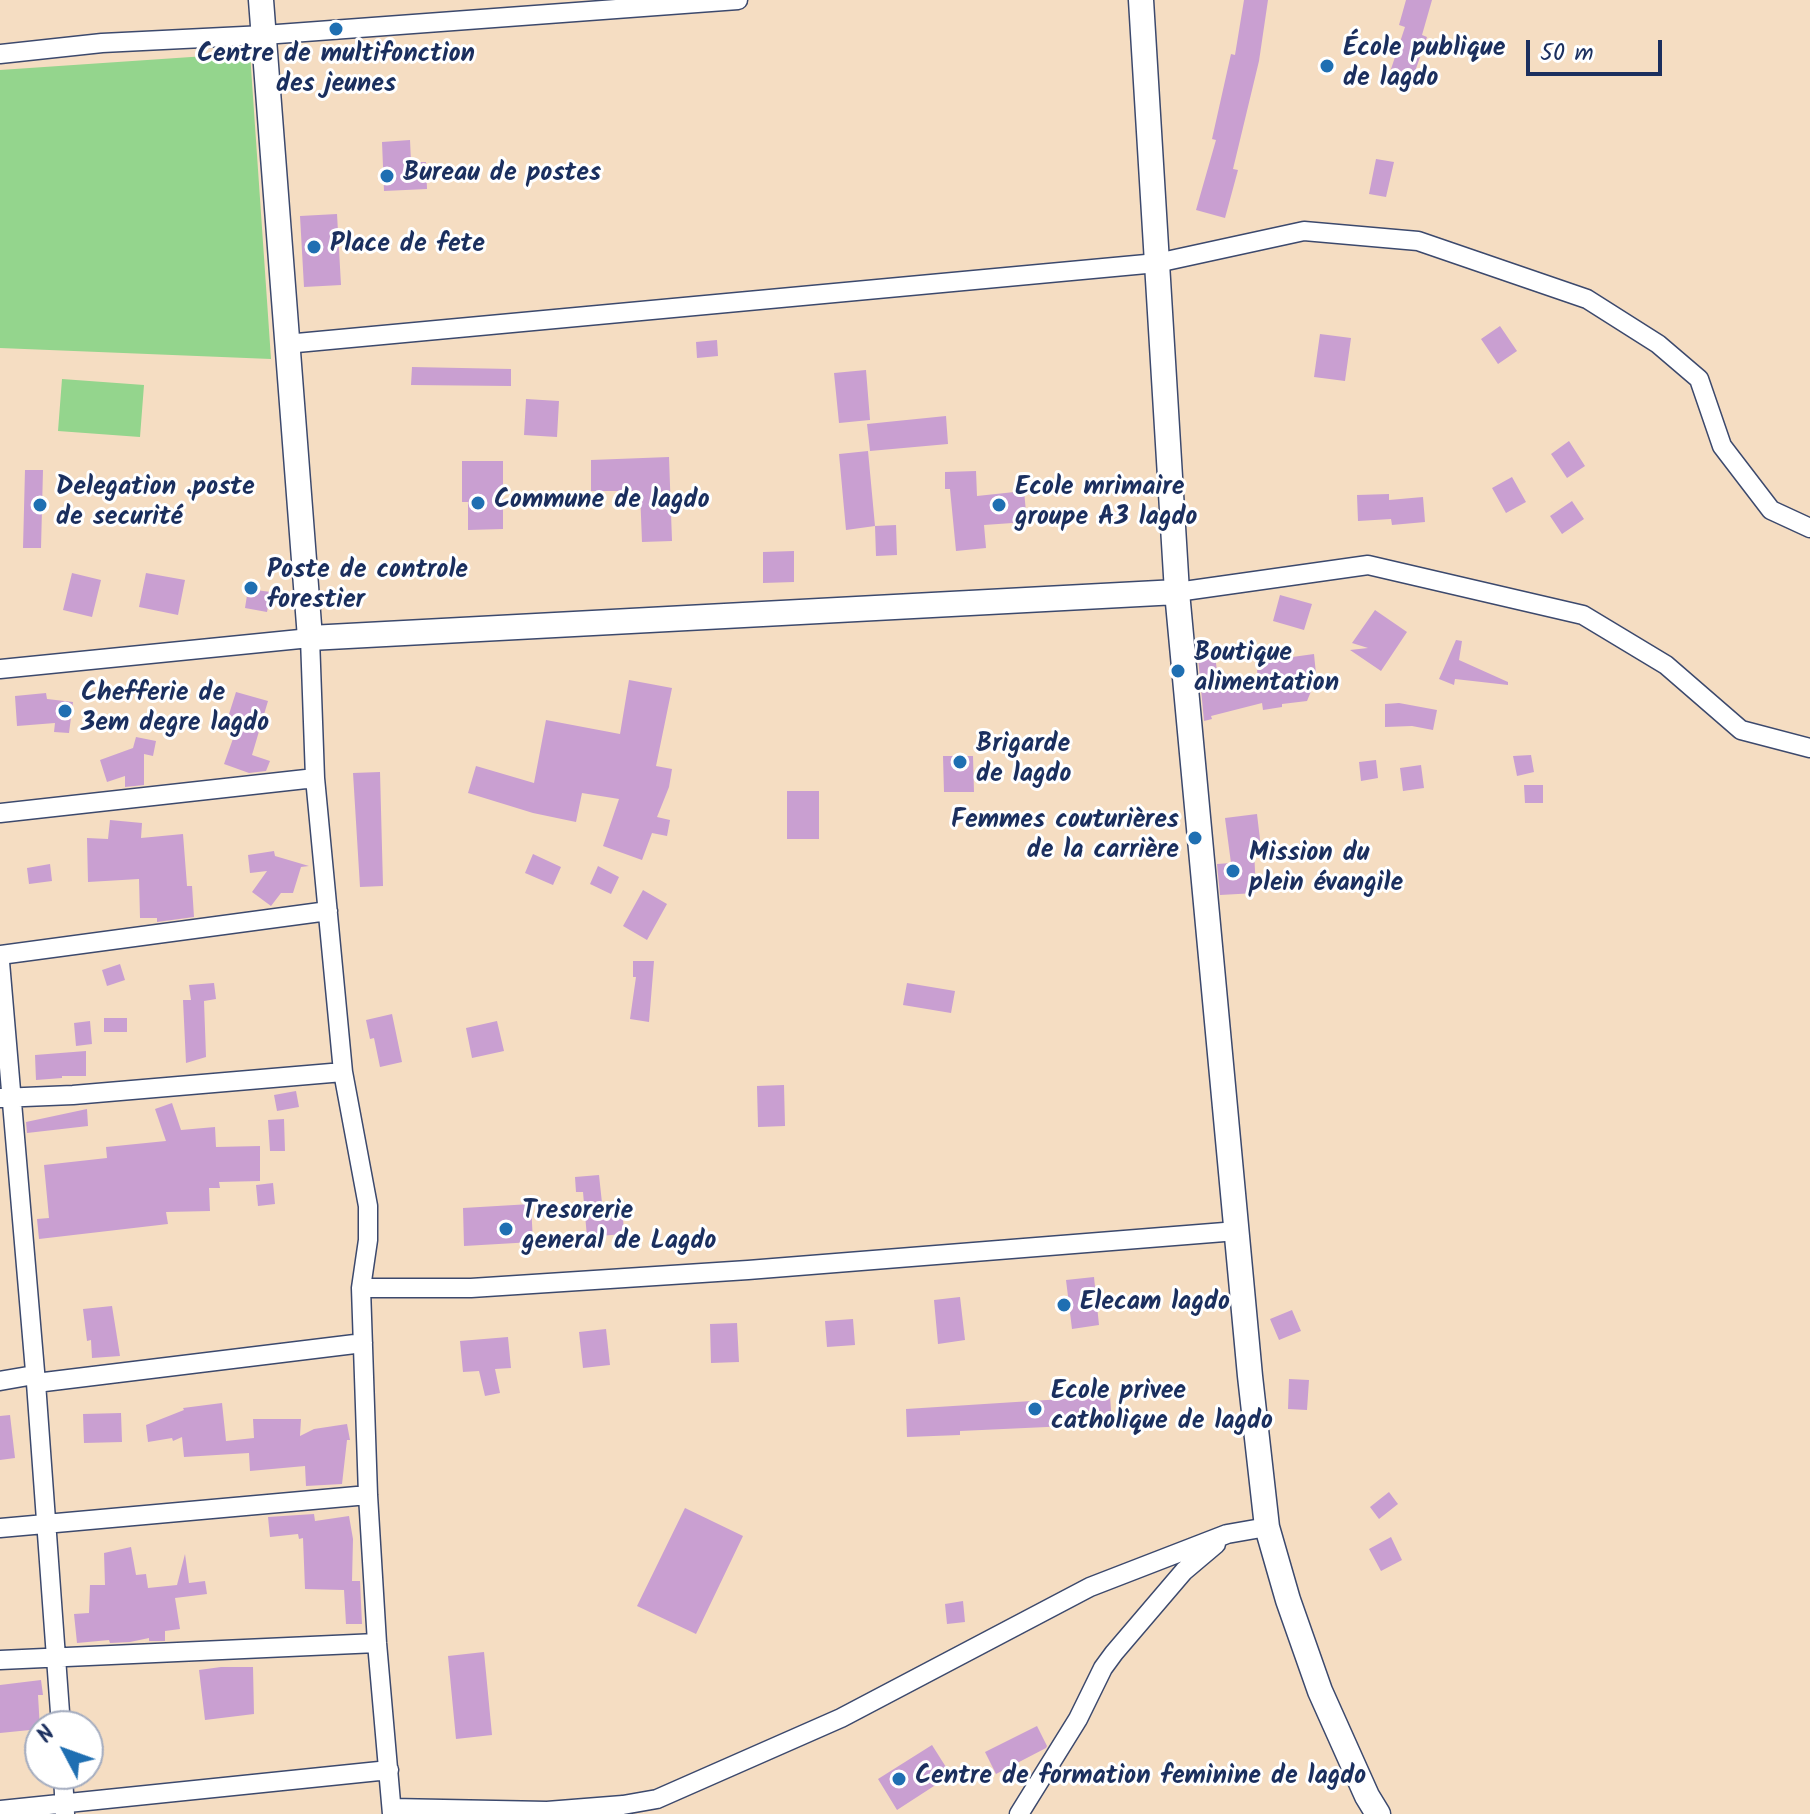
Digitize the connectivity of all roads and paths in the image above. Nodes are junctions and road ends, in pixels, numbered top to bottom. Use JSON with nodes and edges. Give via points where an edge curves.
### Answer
{"nodes":[{"id":1,"x":261,"y":0,"type":"edge"},
{"id":2,"x":738,"y":0,"type":"edge"},
{"id":3,"x":1141,"y":0,"type":"edge"},
{"id":4,"x":517,"y":9,"type":"edge"},
{"id":5,"x":264,"y":35,"type":"junction"},
{"id":6,"x":0,"y":54,"type":"edge"},
{"id":7,"x":1157,"y":263,"type":"junction"},
{"id":8,"x":286,"y":344,"type":"junction"},
{"id":9,"x":1810,"y":528,"type":"edge"},
{"id":10,"x":1177,"y":592,"type":"junction"},
{"id":11,"x":310,"y":638,"type":"junction"},
{"id":12,"x":0,"y":669,"type":"edge"},
{"id":13,"x":1810,"y":748,"type":"edge"},
{"id":14,"x":315,"y":778,"type":"junction"},
{"id":15,"x":0,"y":813,"type":"edge"},
{"id":16,"x":328,"y":911,"type":"junction"},
{"id":17,"x":0,"y":955,"type":"edge"},
{"id":18,"x":0,"y":962,"type":"edge"},
{"id":19,"x":343,"y":1072,"type":"junction"},
{"id":20,"x":6,"y":1097,"type":"edge"},
{"id":21,"x":1237,"y":1231,"type":"junction"},
{"id":22,"x":361,"y":1288,"type":"junction"},
{"id":23,"x":363,"y":1343,"type":"junction"},
{"id":24,"x":35,"y":1379,"type":"junction"},
{"id":25,"x":0,"y":1381,"type":"edge"},
{"id":26,"x":368,"y":1495,"type":"junction"},
{"id":27,"x":46,"y":1525,"type":"junction"},
{"id":28,"x":1267,"y":1527,"type":"junction"},
{"id":29,"x":0,"y":1528,"type":"edge"},
{"id":30,"x":1227,"y":1534,"type":"junction"},
{"id":31,"x":377,"y":1643,"type":"junction"},
{"id":32,"x":57,"y":1656,"type":"junction"},
{"id":33,"x":0,"y":1660,"type":"edge"},
{"id":34,"x":60,"y":1710,"type":"edge"},
{"id":35,"x":389,"y":1770,"type":"junction"},
{"id":36,"x":65,"y":1809,"type":"edge"},
{"id":37,"x":0,"y":1810,"type":"edge"},
{"id":38,"x":392,"y":1811,"type":"edge"},
{"id":39,"x":1019,"y":1814,"type":"edge"},
{"id":40,"x":1378,"y":1814,"type":"edge"}],
"edges":[{"from":1,"to":5,"type":"main road"},
{"from":2,"to":4,"type":"street"},
{"from":3,"to":7,"type":"main road"},
{"from":4,"to":5,"type":"street"},
{"from":5,"to":6,"type":"street"},
{"from":5,"to":8,"type":"main road"},
{"from":7,"to":8,"type":"street"},
{"from":7,"to":9,"type":"street","via":[[1304,231],[1418,241],[1587,299],[1658,344],[1699,379],[1722,446],[1771,510]]},
{"from":7,"to":10,"type":"main road"},
{"from":8,"to":11,"type":"main road"},
{"from":10,"to":11,"type":"main road"},
{"from":10,"to":13,"type":"street","via":[[1368,565],[1583,615],[1666,665],[1741,730]]},
{"from":10,"to":21,"type":"main road"},
{"from":11,"to":12,"type":"street"},
{"from":11,"to":14,"type":"street"},
{"from":14,"to":15,"type":"street"},
{"from":14,"to":16,"type":"street"},
{"from":16,"to":17,"type":"street"},
{"from":16,"to":19,"type":"street"},
{"from":18,"to":20,"type":"street"},
{"from":19,"to":20,"type":"street"},
{"from":19,"to":22,"type":"street","via":[[368,1206]]},
{"from":20,"to":24,"type":"street"},
{"from":21,"to":22,"type":"street","via":[[641,1277],[471,1288]]},
{"from":21,"to":28,"type":"main road"},
{"from":22,"to":23,"type":"street"},
{"from":23,"to":24,"type":"street"},
{"from":23,"to":26,"type":"street"},
{"from":24,"to":25,"type":"street"},
{"from":24,"to":27,"type":"street"},
{"from":26,"to":27,"type":"street"},
{"from":26,"to":31,"type":"street"},
{"from":27,"to":29,"type":"street"},
{"from":27,"to":32,"type":"street"},
{"from":28,"to":30,"type":"street"},
{"from":28,"to":40,"type":"main road","via":[[1320,1691]]},
{"from":30,"to":38,"type":"street","via":[[1090,1587],[841,1718],[657,1799],[547,1811]]},
{"from":30,"to":39,"type":"street","via":[[1184,1571],[1114,1653]]},
{"from":31,"to":32,"type":"street"},
{"from":31,"to":35,"type":"street"},
{"from":32,"to":33,"type":"street"},
{"from":32,"to":34,"type":"street"},
{"from":35,"to":36,"type":"street"},
{"from":35,"to":38,"type":"street"},
{"from":36,"to":37,"type":"street"}]}
